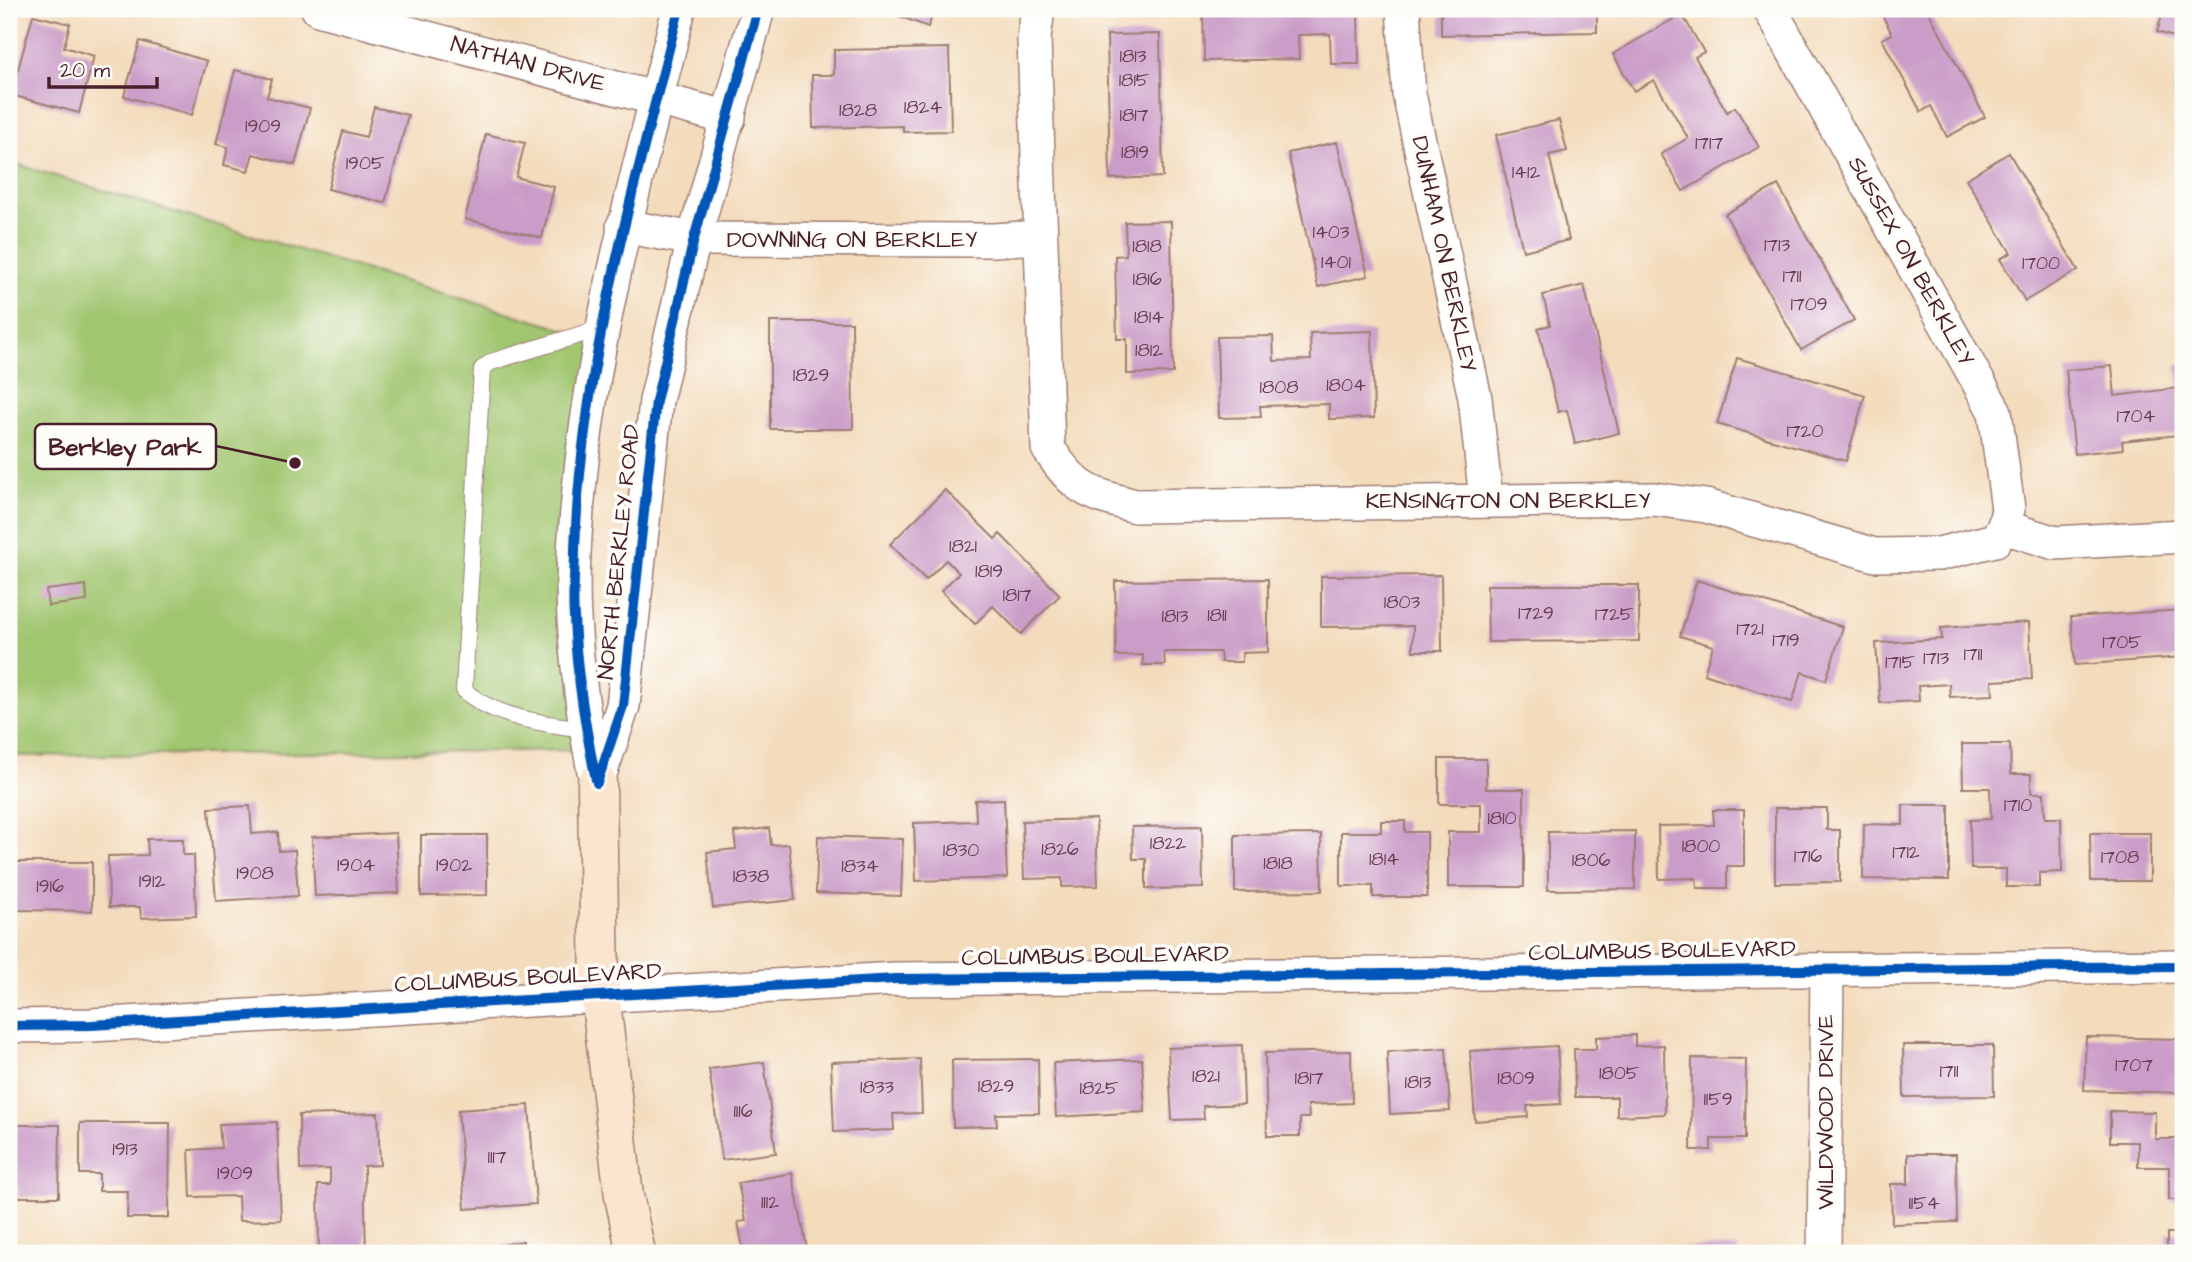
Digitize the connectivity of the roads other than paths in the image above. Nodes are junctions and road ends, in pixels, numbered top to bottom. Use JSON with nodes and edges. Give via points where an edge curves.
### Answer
{"nodes":[{"id":1,"x":318,"y":9,"type":"edge"},
{"id":2,"x":679,"y":9,"type":"edge"},
{"id":3,"x":758,"y":9,"type":"edge"},
{"id":4,"x":1038,"y":9,"type":"edge"},
{"id":5,"x":1403,"y":9,"type":"edge"},
{"id":6,"x":1770,"y":9,"type":"edge"},
{"id":7,"x":657,"y":98,"type":"junction"},
{"id":8,"x":729,"y":118,"type":"junction"},
{"id":9,"x":624,"y":226,"type":"junction"},
{"id":10,"x":1039,"y":237,"type":"junction"},
{"id":11,"x":694,"y":239,"type":"junction"},
{"id":12,"x":602,"y":328,"type":"junction"},
{"id":13,"x":1486,"y":500,"type":"junction"},
{"id":14,"x":2004,"y":527,"type":"junction"},
{"id":15,"x":2183,"y":536,"type":"edge"},
{"id":16,"x":585,"y":729,"type":"junction"},
{"id":17,"x":597,"y":783,"type":"junction"},
{"id":18,"x":2183,"y":966,"type":"edge"},
{"id":19,"x":1827,"y":970,"type":"junction"},
{"id":20,"x":600,"y":994,"type":"junction"},
{"id":21,"x":9,"y":1026,"type":"edge"},
{"id":22,"x":636,"y":1253,"type":"edge"},
{"id":23,"x":1824,"y":1253,"type":"edge"}],
"edges":[{"from":1,"to":7,"type":"street","name":"NATHAN DRIVE"},
{"from":2,"to":7,"type":"street","name":"NORTH BERKLEY ROAD"},
{"from":3,"to":8,"type":"street","name":"NORTH BERKLEY ROAD"},
{"from":4,"to":10,"type":"street","via":[[1034,38]]},
{"from":5,"to":13,"type":"street","name":"DUNHAM ON BERKLEY","via":[[1409,94],[1475,398]]},
{"from":6,"to":14,"type":"street","name":"SUSSEX ON BERKLEY","via":[[1995,412],[2008,509]]},
{"from":7,"to":8,"type":"street","name":"NATHAN DRIVE"},
{"from":7,"to":9,"type":"street","name":"NORTH BERKLEY ROAD"},
{"from":8,"to":11,"type":"street","name":"NORTH BERKLEY ROAD"},
{"from":9,"to":11,"type":"street","name":"DOWNING ON BERKLEY"},
{"from":9,"to":12,"type":"street","name":"NORTH BERKLEY ROAD"},
{"from":10,"to":11,"type":"street","name":"DOWNING ON BERKLEY"},
{"from":10,"to":13,"type":"street","name":"KENSINGTON ON BERKLEY","via":[[1048,448],[1066,476],[1089,493],[1135,506]]},
{"from":11,"to":17,"type":"street","name":"NORTH BERKLEY ROAD","via":[[656,401],[622,706]]},
{"from":12,"to":16,"type":"street","name":"NORTH BERKLEY ROAD","via":[[577,510],[573,616]]},
{"from":12,"to":16,"type":"lane","via":[[491,362],[482,369],[464,690],[477,702],[541,723]]},
{"from":13,"to":14,"type":"street","name":"KENSINGTON ON BERKLEY","via":[[1654,499],[1693,504],[1875,555],[1939,554],[1995,540]]},
{"from":14,"to":15,"type":"street","via":[[2055,543]]},
{"from":16,"to":17,"type":"street","name":"NORTH BERKLEY ROAD"},
{"from":17,"to":20,"type":"street","name":"NORTH BERKLEY ROAD"},
{"from":18,"to":19,"type":"street","name":"COLUMBUS BOULEVARD"},
{"from":19,"to":20,"type":"street","name":"COLUMBUS BOULEVARD","via":[[896,979]]},
{"from":19,"to":23,"type":"street","name":"WILDWOOD DRIVE"},
{"from":20,"to":21,"type":"street","name":"COLUMBUS BOULEVARD"},
{"from":20,"to":22,"type":"street","name":"NORTH BERKLEY ROAD","via":[[624,1196]]}]}
